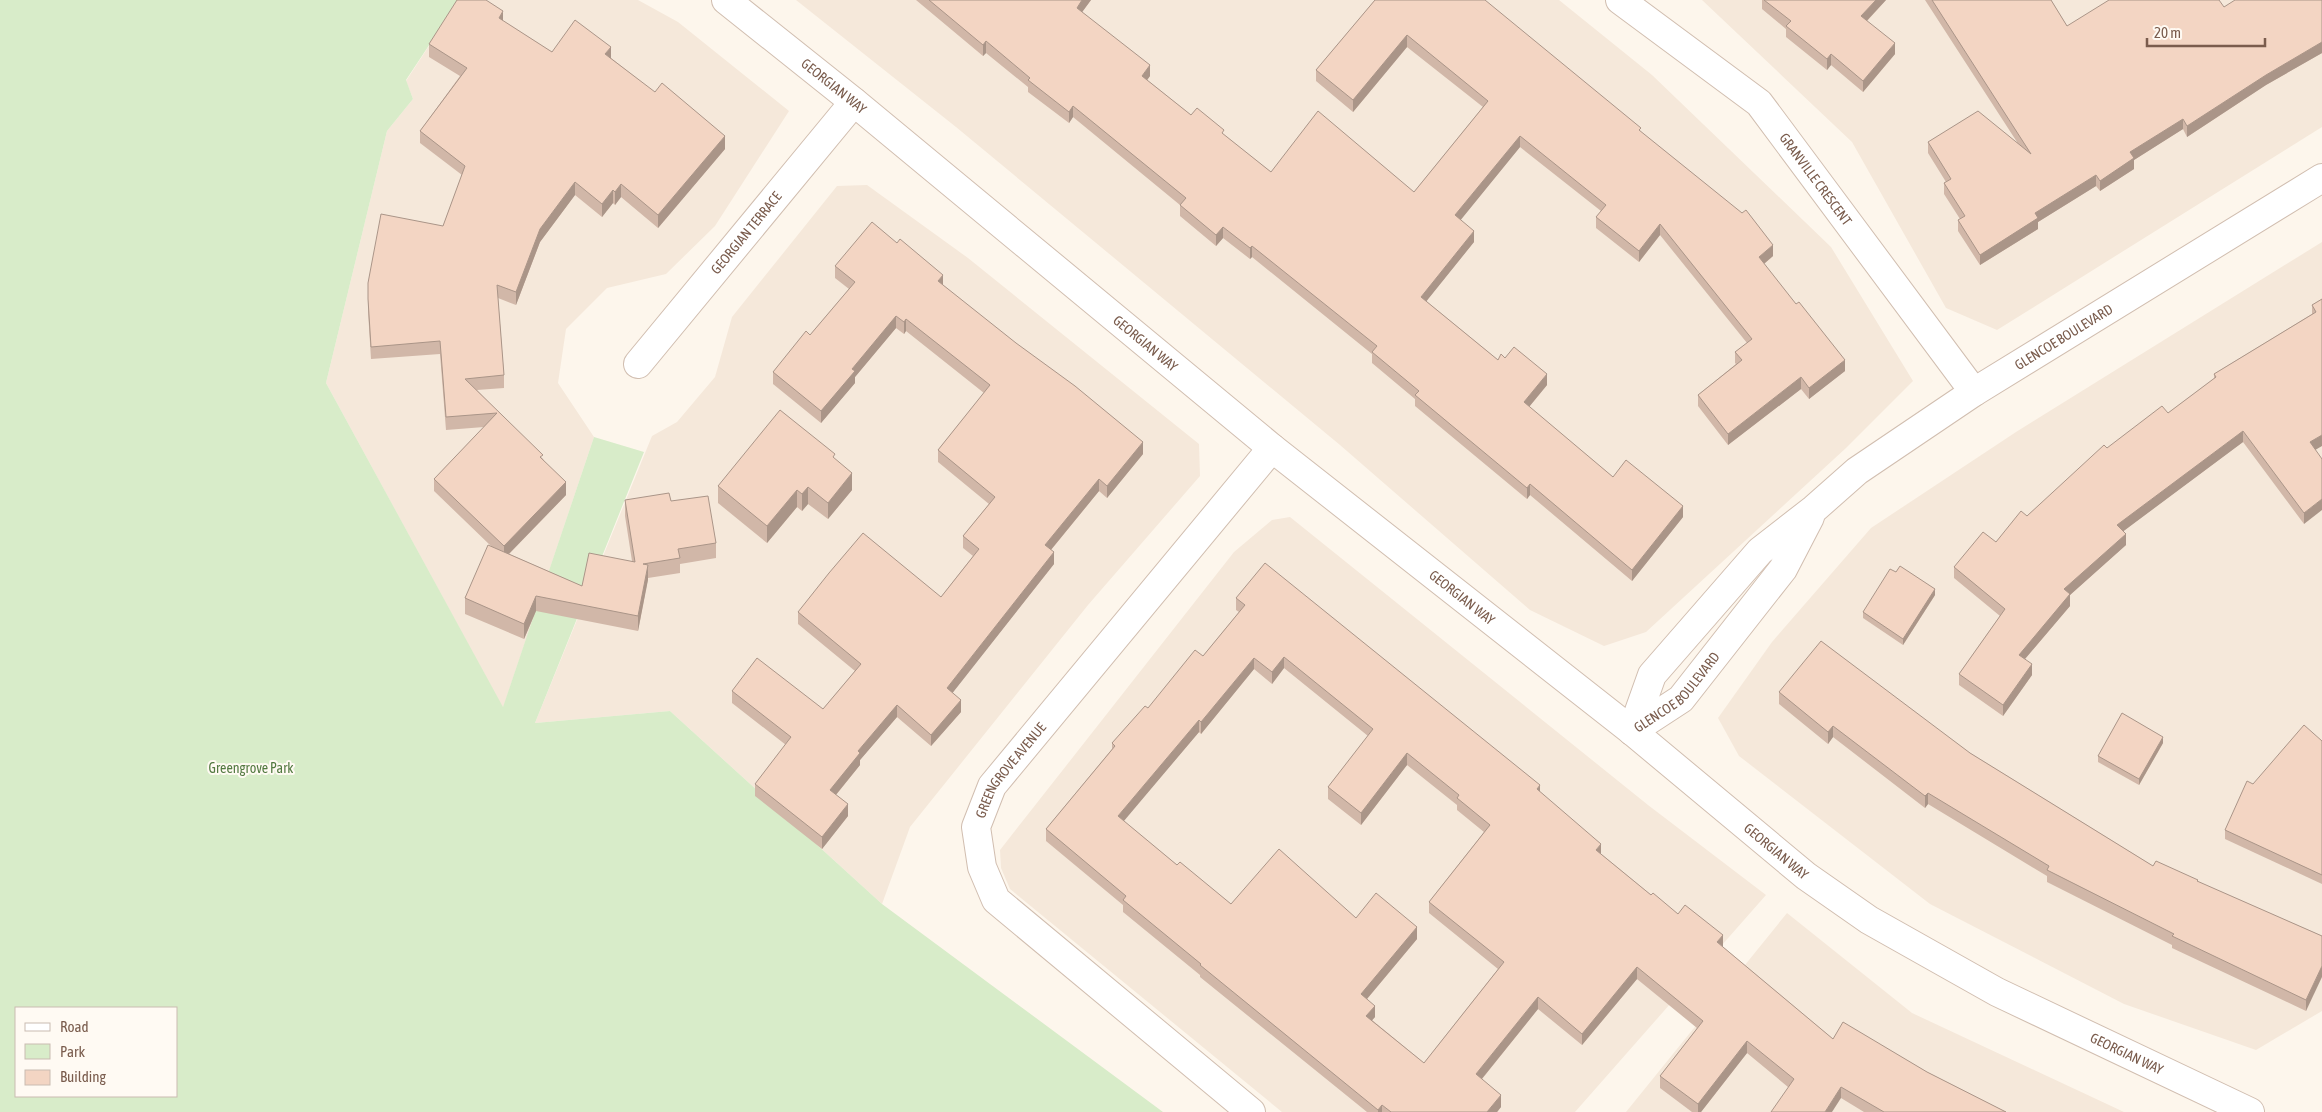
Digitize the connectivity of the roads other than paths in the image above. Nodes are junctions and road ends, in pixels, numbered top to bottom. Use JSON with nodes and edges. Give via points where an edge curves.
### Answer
{"nodes":[{"id":1,"x":726,"y":0,"type":"edge"},
{"id":2,"x":1620,"y":0,"type":"edge"},
{"id":3,"x":854,"y":102,"type":"junction"},
{"id":4,"x":2322,"y":178,"type":"edge"},
{"id":5,"x":638,"y":364,"type":"dead end"},
{"id":6,"x":1974,"y":392,"type":"junction"},
{"id":7,"x":1272,"y":448,"type":"junction"},
{"id":8,"x":1814,"y":509,"type":"junction"},
{"id":9,"x":1632,"y":731,"type":"junction"},
{"id":10,"x":1251,"y":1112,"type":"edge"},
{"id":11,"x":2250,"y":1112,"type":"edge"}],
"edges":[{"from":1,"to":3,"type":"street","name":"GEORGIAN WAY"},
{"from":2,"to":6,"type":"street","name":"GRANVILLE CRESCENT","via":[[1759,103]]},
{"from":3,"to":5,"type":"street","name":"GEORGIAN TERRACE"},
{"from":3,"to":7,"type":"street","name":"GEORGIAN WAY"},
{"from":4,"to":6,"type":"street","name":"GLENCOE BOULEVARD"},
{"from":6,"to":8,"type":"street","name":"GLENCOE BOULEVARD","via":[[1857,471]]},
{"from":7,"to":9,"type":"street","name":"GEORGIAN WAY"},
{"from":7,"to":10,"type":"street","name":"GREENGROVE AVENUE","via":[[992,786],[976,827],[982,867],[996,900]]},
{"from":8,"to":9,"type":"street","name":"GLENCOE BOULEVARD","via":[[1783,569],[1681,699]]},
{"from":8,"to":9,"type":"street","name":"GLENCOE BOULEVARD","via":[[1760,551],[1652,675]]},
{"from":9,"to":11,"type":"street","name":"GEORGIAN WAY","via":[[1806,876],[1869,920],[1997,992]]}]}
